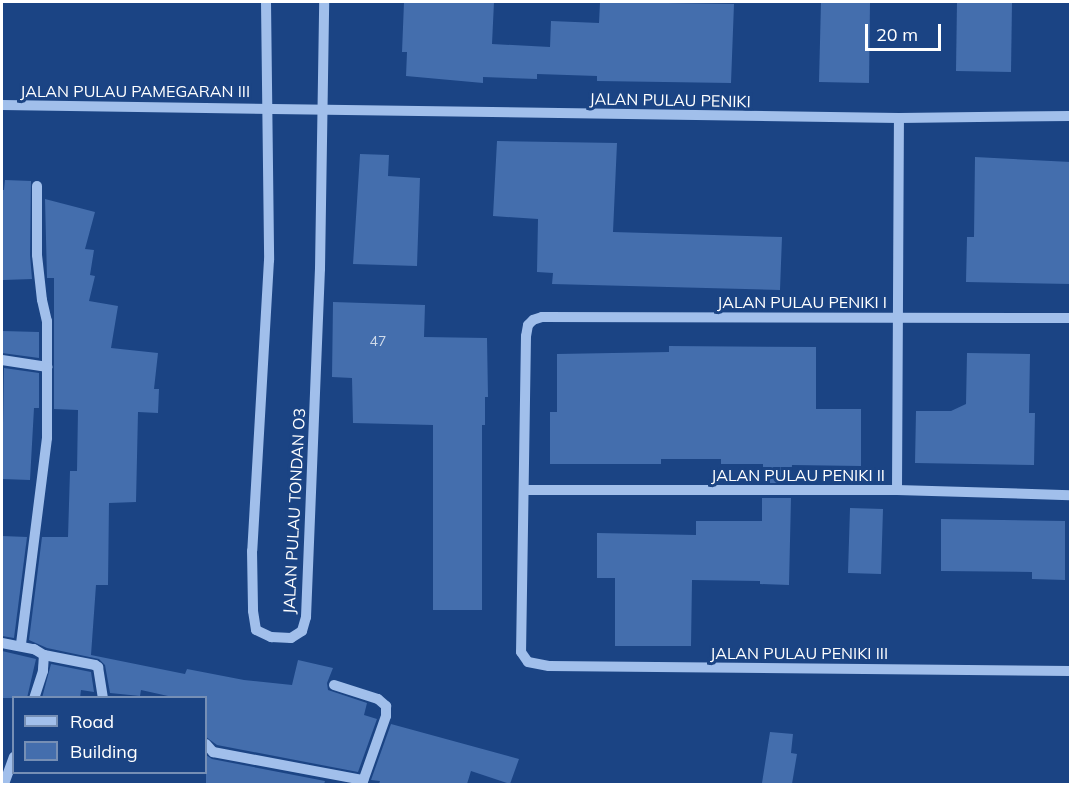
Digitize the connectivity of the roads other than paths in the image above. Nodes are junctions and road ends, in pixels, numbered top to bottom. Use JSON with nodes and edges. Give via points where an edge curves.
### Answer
{"nodes":[{"id":1,"x":266,"y":2,"type":"edge"},
{"id":2,"x":324,"y":2,"type":"edge"},
{"id":3,"x":2,"y":105,"type":"edge"},
{"id":4,"x":268,"y":107,"type":"junction"},
{"id":5,"x":322,"y":108,"type":"junction"},
{"id":6,"x":1071,"y":116,"type":"edge"},
{"id":7,"x":899,"y":118,"type":"junction"},
{"id":8,"x":38,"y":186,"type":"dead end"},
{"id":9,"x":899,"y":316,"type":"junction"},
{"id":10,"x":1071,"y":318,"type":"edge"},
{"id":11,"x":2,"y":360,"type":"edge"},
{"id":12,"x":46,"y":367,"type":"junction"},
{"id":13,"x":525,"y":490,"type":"junction"},
{"id":14,"x":897,"y":490,"type":"junction"},
{"id":15,"x":1071,"y":495,"type":"edge"},
{"id":16,"x":2,"y":643,"type":"edge"},
{"id":17,"x":21,"y":645,"type":"junction"},
{"id":18,"x":44,"y":655,"type":"junction"},
{"id":19,"x":1071,"y":671,"type":"edge"},
{"id":20,"x":334,"y":685,"type":"dead end"},
{"id":21,"x":35,"y":696,"type":"edge"},
{"id":22,"x":103,"y":696,"type":"edge"},
{"id":23,"x":207,"y":745,"type":"edge"},
{"id":24,"x":12,"y":762,"type":"edge"},
{"id":25,"x":363,"y":782,"type":"edge"},
{"id":26,"x":4,"y":784,"type":"edge"}],
"edges":[{"from":1,"to":4,"type":"street","name":"JALAN PULAU TONDAN O3"},
{"from":2,"to":5,"type":"street","name":"JALAN PULAU TONDAN O3"},
{"from":3,"to":4,"type":"street","name":"JALAN PULAU PAMEGARAN III"},
{"from":4,"to":5,"type":"street","name":"JALAN PULAU PENIKI"},
{"from":4,"to":5,"type":"street","name":"JALAN PULAU TONDAN O3","via":[[269,260],[252,551],[253,611],[256,630],[271,637],[291,638],[302,631],[306,617],[321,269]]},
{"from":5,"to":7,"type":"street","name":"JALAN PULAU PENIKI"},
{"from":6,"to":7,"type":"street","name":"JALAN PULAU PENIKI"},
{"from":7,"to":9,"type":"street"},
{"from":8,"to":12,"type":"street","via":[[37,255],[47,321]]},
{"from":9,"to":10,"type":"street","name":"JALAN PULAU PENIKI I"},
{"from":9,"to":13,"type":"street","name":"JALAN PULAU PENIKI I","via":[[533,320],[526,336]]},
{"from":9,"to":14,"type":"street"},
{"from":11,"to":12,"type":"street"},
{"from":12,"to":17,"type":"street","via":[[47,438]]},
{"from":13,"to":14,"type":"street","name":"JALAN PULAU PENIKI II"},
{"from":13,"to":19,"type":"street","name":"JALAN PULAU PENIKI III","via":[[521,652],[528,662],[549,666]]},
{"from":14,"to":15,"type":"street","name":"JALAN PULAU PENIKI II"},
{"from":16,"to":17,"type":"street"},
{"from":17,"to":18,"type":"street"},
{"from":18,"to":21,"type":"street"},
{"from":18,"to":22,"type":"street","via":[[98,667]]},
{"from":20,"to":25,"type":"street","via":[[378,699],[386,706]]},
{"from":23,"to":25,"type":"street","via":[[213,752]]},
{"from":24,"to":26,"type":"street"}]}
